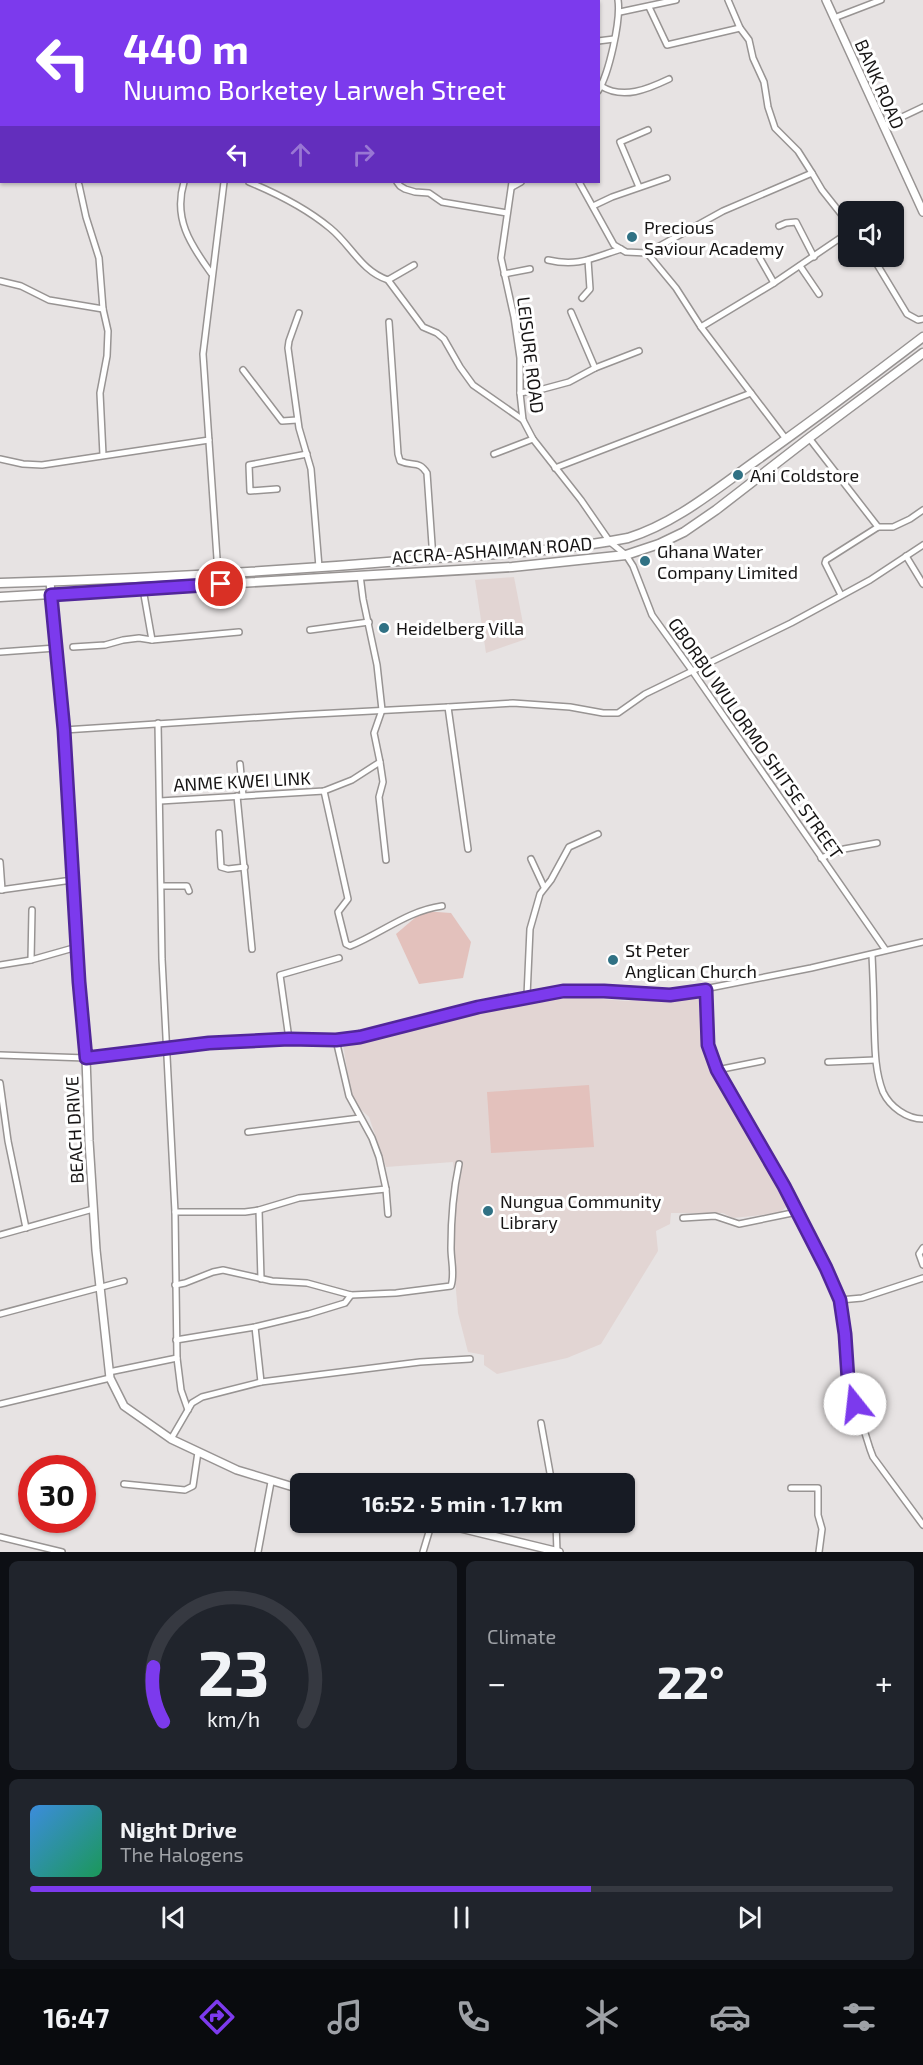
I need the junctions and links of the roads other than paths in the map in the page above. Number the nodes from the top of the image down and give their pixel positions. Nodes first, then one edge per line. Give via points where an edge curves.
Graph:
1 (618, 0) edge
2 (676, 0) edge
3 (728, 0) edge
4 (826, 0) edge
5 (880, 0) edge
6 (650, 7) junction
7 (620, 12) junction
8 (834, 18) junction
9 (740, 28) junction
10 (614, 39) junction
11 (600, 41) edge
12 (669, 79) dead end
13 (600, 89) edge
14 (923, 107) edge
15 (883, 126) junction
16 (648, 130) dead end
17 (812, 173) junction
18 (667, 178) dead end
19 (184, 183) edge
20 (224, 183) edge
21 (251, 183) edge
22 (398, 183) edge
23 (580, 183) edge
24 (512, 184) edge
25 (80, 185) dead end
26 (639, 187) junction
27 (593, 206) junction
28 (838, 210) edge
29 (923, 212) edge
30 (507, 213) junction
31 (779, 226) dead end
32 (838, 240) edge
33 (754, 248) dead end
34 (621, 249) junction
35 (647, 253) junction
36 (814, 256) junction
37 (548, 260) dead end
38 (588, 260) junction
39 (414, 265) dead end
40 (800, 266) junction
41 (879, 267) edge
42 (530, 268) dead end
43 (212, 273) junction
44 (504, 274) junction
45 (388, 280) junction
46 (0, 281) edge
47 (774, 283) junction
48 (819, 294) dead end
49 (582, 298) dead end
50 (103, 309) junction
51 (299, 312) dead end
52 (571, 312) dead end
53 (923, 319) edge
54 (388, 322) dead end
55 (701, 327) junction
56 (923, 337) edge
57 (639, 351) dead end
58 (923, 353) edge
59 (595, 368) junction
60 (243, 370) dead end
61 (520, 393) junction
62 (751, 393) junction
63 (297, 420) junction
64 (524, 420) junction
65 (809, 438) junction
66 (786, 439) junction
67 (209, 440) junction
68 (533, 440) junction
69 (307, 454) junction
70 (494, 454) dead end
71 (103, 455) junction
72 (0, 459) edge
73 (555, 468) junction
74 (277, 489) dead end
75 (923, 510) edge
76 (878, 527) junction
77 (610, 542) junction
78 (923, 545) edge
79 (626, 555) junction
80 (906, 556) junction
81 (433, 559) junction
82 (319, 567) junction
83 (218, 573) junction
84 (360, 575) junction
85 (50, 582) junction
86 (0, 583) edge
87 (923, 584) edge
88 (143, 589) junction
89 (51, 595) junction
90 (842, 596) junction
91 (0, 597) edge
92 (369, 622) junction
93 (310, 630) dead end
94 (239, 632) dead end
95 (152, 640) junction
96 (74, 647) dead end
97 (56, 648) junction
98 (0, 652) edge
99 (693, 672) junction
100 (448, 707) junction
101 (382, 711) junction
102 (158, 723) junction
103 (64, 730) junction
104 (380, 762) junction
105 (240, 764) dead end
106 (324, 791) junction
107 (240, 796) junction
108 (160, 801) junction
109 (219, 833) dead end
110 (598, 834) dead end
111 (877, 843) dead end
112 (468, 849) dead end
113 (821, 858) junction
114 (531, 859) dead end
115 (386, 860) dead end
116 (0, 862) edge
117 (245, 867) junction
118 (72, 880) junction
119 (162, 886) junction
120 (544, 887) junction
121 (1, 890) edge
122 (189, 891) dead end
123 (442, 906) dead end
124 (32, 910) dead end
125 (922, 942) edge
126 (76, 947) junction
127 (252, 949) dead end
128 (885, 949) junction
129 (872, 954) junction
130 (339, 958) dead end
131 (31, 960) junction
132 (0, 965) edge
133 (706, 990) junction
134 (527, 996) junction
135 (289, 1039) junction
136 (336, 1040) junction
137 (166, 1050) junction
138 (0, 1055) edge
139 (86, 1058) junction
140 (875, 1060) junction
141 (762, 1061) dead end
142 (828, 1062) dead end
143 (717, 1070) junction
144 (0, 1083) edge
145 (360, 1118) junction
146 (923, 1119) edge
147 (248, 1132) dead end
148 (459, 1164) dead end
149 (386, 1189) junction
150 (93, 1209) junction
151 (259, 1210) junction
152 (175, 1212) junction
153 (797, 1212) junction
154 (388, 1214) dead end
155 (683, 1218) dead end
156 (26, 1228) junction
157 (0, 1236) edge
158 (923, 1248) edge
159 (923, 1265) edge
160 (923, 1278) edge
161 (261, 1279) junction
162 (124, 1281) dead end
163 (175, 1285) junction
164 (100, 1286) junction
165 (351, 1295) junction
166 (840, 1300) junction
167 (0, 1314) edge
168 (255, 1327) junction
169 (176, 1340) junction
170 (177, 1358) junction
171 (470, 1359) dead end
172 (110, 1375) junction
173 (261, 1382) junction
174 (0, 1404) edge
175 (188, 1410) junction
176 (541, 1423) dead end
177 (171, 1439) junction
178 (198, 1452) junction
179 (550, 1473) edge
180 (271, 1482) junction
181 (124, 1484) dead end
182 (290, 1487) edge
183 (791, 1488) dead end
184 (922, 1523) edge
185 (430, 1533) edge
186 (479, 1533) edge
187 (557, 1533) edge
188 (0, 1537) edge
189 (62, 1552) edge
190 (258, 1552) edge
191 (423, 1552) edge
192 (558, 1552) edge
193 (819, 1552) edge

1 - 7 street
2 - 6 street
3 - 9 street
4 - 8 street, BANK ROAD
5 - 8 street
6 - 7 street
6 - 9 street via 667,45
7 - 10 street
8 - 15 street, BANK ROAD
9 - 17 street via 749,40 764,82 775,128 798,151
10 - 11 street
10 - 13 street
12 - 13 street via 641,91
14 - 15 street
15 - 29 street, BANK ROAD
16 - 26 street via 620,142
17 - 28 street
17 - 35 street via 723,211
18 - 26 street
19 - 43 street via 181,222
20 - 43 street
21 - 45 street via 325,224 376,276
22 - 30 street via 405,189 429,193 442,202
23 - 27 street
24 - 30 street, LEISURE ROAD
25 - 50 street via 99,258
26 - 27 street
27 - 34 street via 614,245
30 - 44 street, LEISURE ROAD via 501,258
31 - 36 street via 796,222
32 - 36 street
33 - 47 street
34 - 35 street
34 - 38 street
35 - 55 street
36 - 40 street
37 - 38 street
38 - 49 street via 590,289
39 - 45 street
40 - 47 street
40 - 48 street
41 - 53 street via 907,314
42 - 44 street
43 - 67 street via 203,354
44 - 61 street, LEISURE ROAD via 519,348
45 - 64 street via 423,327 444,339 473,385
46 - 50 street via 21,285 49,300
47 - 55 street
50 - 71 street via 108,331 100,393
51 - 63 street via 288,348
52 - 59 street
54 - 81 street via 398,454 400,461 423,466 427,473
55 - 62 street
56 - 66 main road, ACCRA-ASHAIMAN ROAD
57 - 59 street
58 - 65 main road, ACCRA-ASHAIMAN ROAD
59 - 61 street via 569,382
60 - 63 street via 282,421
61 - 64 street, LEISURE ROAD
62 - 66 street
62 - 73 street
63 - 69 street
64 - 68 street, LEISURE ROAD
65 - 76 street
65 - 79 main road, ACCRA-ASHAIMAN ROAD via 684,532
66 - 77 main road, ACCRA-ASHAIMAN ROAD via 686,511 646,533
67 - 71 street
67 - 83 street
68 - 70 street
68 - 73 street, LEISURE ROAD
69 - 74 street via 249,465 250,491
69 - 82 street
71 - 72 street via 42,465
73 - 77 street, LEISURE ROAD
75 - 76 street via 893,527
76 - 90 street via 826,560 827,571
77 - 79 street, GBORBU WULORMO SHITSE STREET
77 - 81 main road, ACCRA-ASHAIMAN ROAD
78 - 80 street
79 - 84 main road, ACCRA-ASHAIMAN ROAD via 512,567
79 - 99 street, GBORBU WULORMO SHITSE STREET via 652,615
80 - 87 street
80 - 90 street
81 - 82 main road, ACCRA-ASHAIMAN ROAD
82 - 83 main road, ACCRA-ASHAIMAN ROAD
83 - 85 main road, ACCRA-ASHAIMAN ROAD
84 - 88 main road, ACCRA-ASHAIMAN ROAD
84 - 92 street
85 - 86 main road, ACCRA-ASHAIMAN ROAD
85 - 89 street, BEACH DRIVE
88 - 89 main road, ACCRA-ASHAIMAN ROAD
88 - 95 street
89 - 91 main road, ACCRA-ASHAIMAN ROAD
89 - 97 street, BEACH DRIVE
90 - 99 street
92 - 93 street
92 - 101 street
94 - 95 street
95 - 96 street via 139,638
97 - 98 street
97 - 103 street, BEACH DRIVE
99 - 100 street via 612,714 542,704
99 - 113 street, GBORBU WULORMO SHITSE STREET
100 - 101 street
100 - 112 street
101 - 102 street
101 - 104 street via 374,734
102 - 103 street
102 - 108 street
103 - 118 street, BEACH DRIVE
104 - 106 street, ANME KWEI LINK via 352,780
104 - 115 street via 383,782 379,797
105 - 107 street
106 - 107 street, ANME KWEI LINK
106 - 123 street via 348,899 338,912 346,944 364,940 406,916
107 - 108 street, ANME KWEI LINK
107 - 117 street
108 - 119 street
109 - 117 street via 221,867
110 - 120 street via 569,847
111 - 113 street
113 - 128 street, GBORBU WULORMO SHITSE STREET
114 - 120 street
116 - 121 street
117 - 127 street
118 - 121 street
118 - 126 street, BEACH DRIVE
119 - 122 street via 182,885
119 - 137 street
120 - 134 street via 530,929
124 - 131 street
125 - 128 street
126 - 131 street
126 - 139 street, BEACH DRIVE
128 - 129 street
129 - 133 street
129 - 140 street
130 - 135 street via 280,975
131 - 132 street
133 - 134 street via 670,995 583,990
133 - 143 street via 708,1045
134 - 136 street
135 - 136 street
135 - 137 street via 209,1043
136 - 145 street via 349,1096
137 - 139 street
137 - 152 street
138 - 139 street
139 - 150 street, BEACH DRIVE
140 - 142 street
140 - 146 street via 888,1099 903,1114
141 - 143 street
143 - 153 street
144 - 156 street
145 - 147 street
145 - 149 street via 379,1157
148 - 165 street via 452,1203 451,1286
149 - 151 street via 298,1198
149 - 154 street
150 - 156 street
150 - 164 street, BEACH DRIVE
151 - 152 street
151 - 161 street
152 - 163 street
153 - 155 street via 739,1224 715,1216
153 - 166 street
156 - 157 street
158 - 159 street via 919,1254
160 - 166 street via 862,1298
161 - 163 street via 223,1270
161 - 165 street via 307,1283
162 - 164 street
163 - 169 street
164 - 167 street
164 - 172 street, BEACH DRIVE
165 - 168 street via 345,1303
166 - 184 street via 848,1379 870,1449
168 - 169 street
168 - 173 street
169 - 170 street
170 - 172 street
170 - 175 street
171 - 173 street
172 - 174 street
172 - 177 street, BEACH DRIVE via 124,1406
173 - 175 street via 197,1399
175 - 177 street
176 - 179 street
177 - 178 street, BEACH DRIVE
178 - 180 street, BEACH DRIVE
178 - 181 street via 190,1489
180 - 182 street, BEACH DRIVE
180 - 190 street
183 - 193 street via 818,1488 822,1529
185 - 191 street
186 - 192 street
187 - 192 street
188 - 189 street

